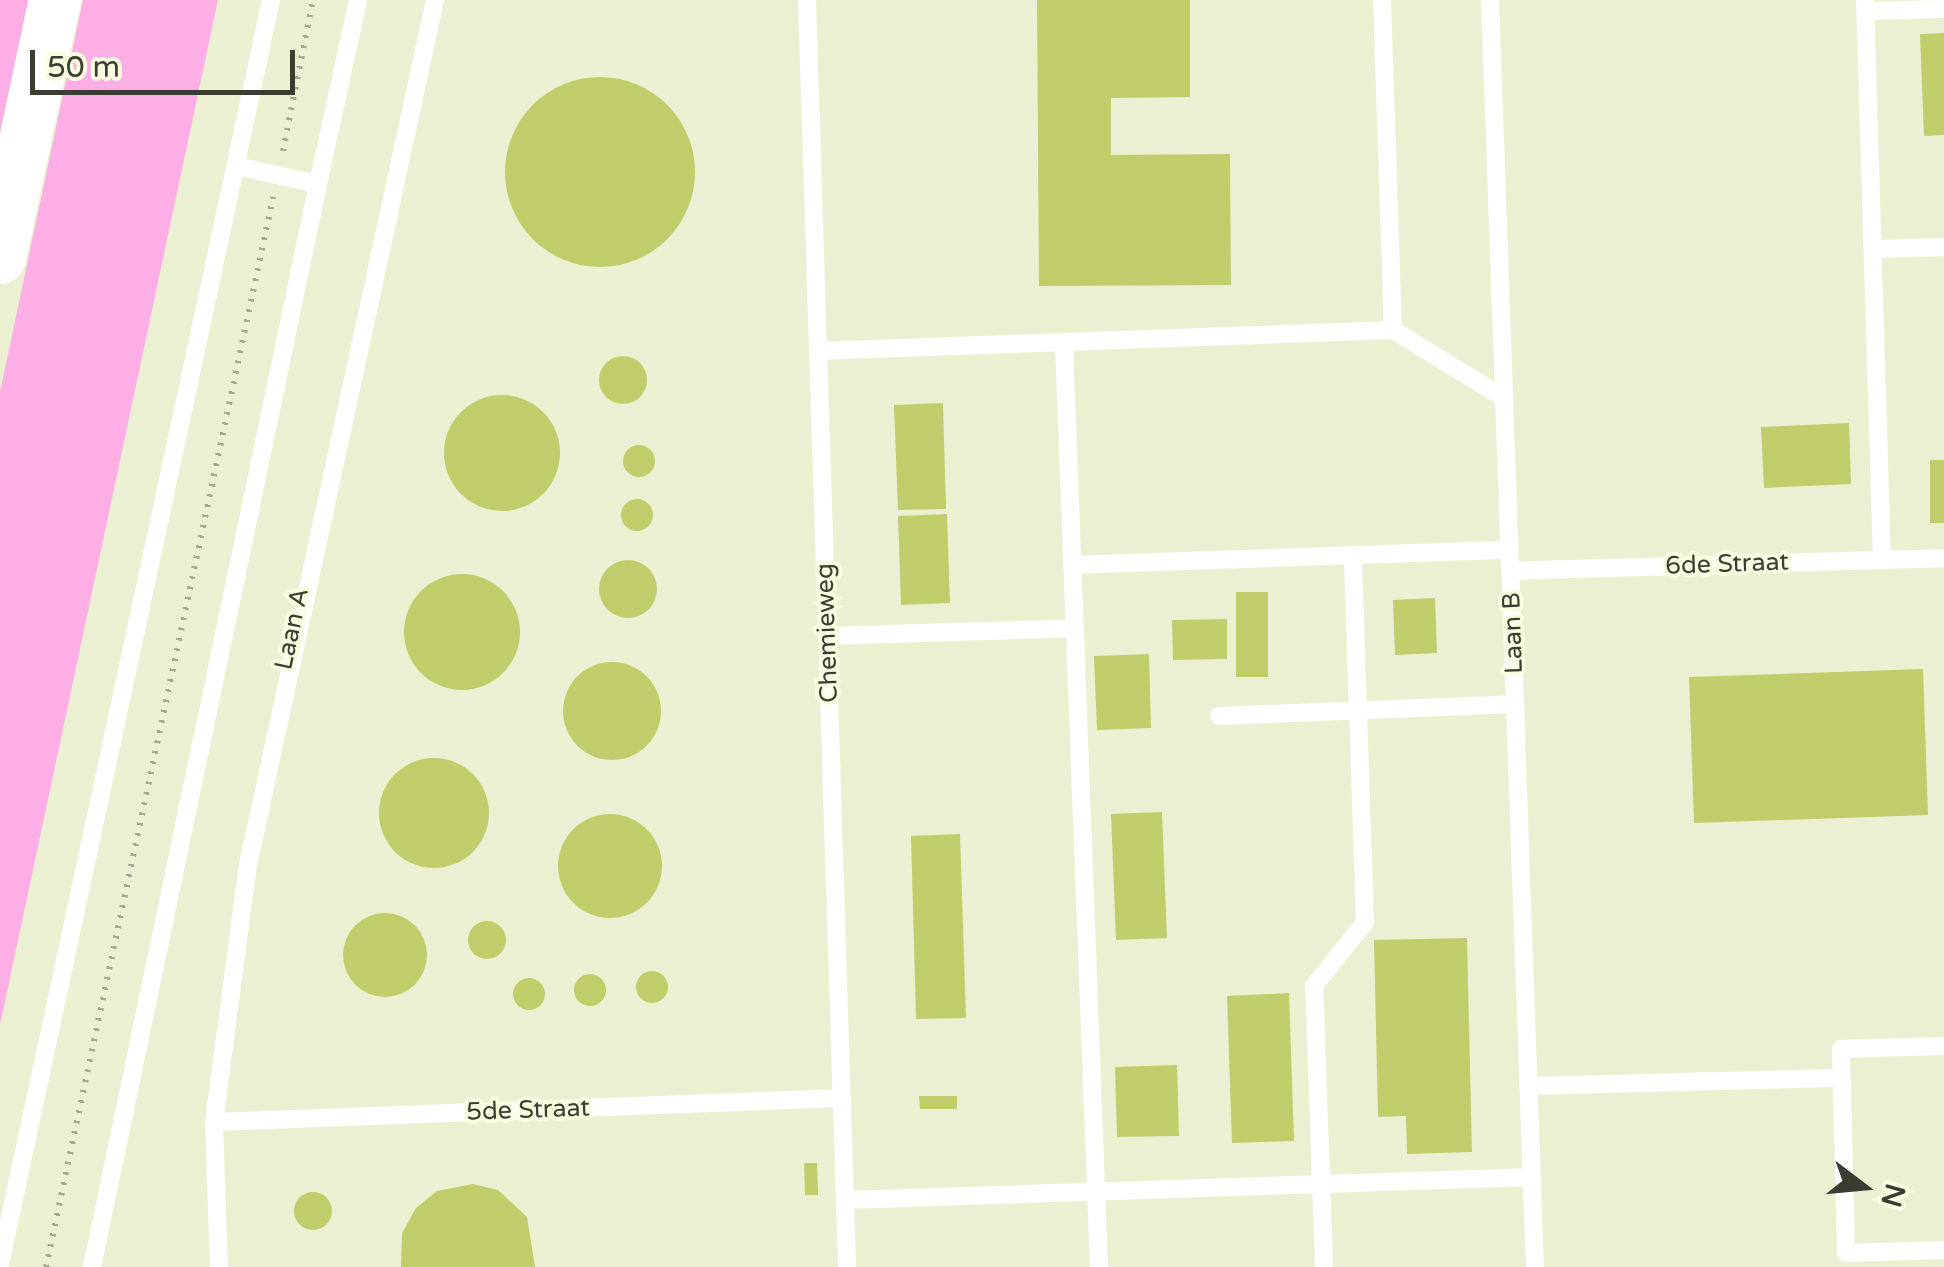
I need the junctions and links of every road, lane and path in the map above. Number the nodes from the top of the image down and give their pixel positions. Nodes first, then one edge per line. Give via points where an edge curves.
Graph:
1 (55, 0) edge
2 (271, 0) edge
3 (313, 0) edge
4 (358, 0) edge
5 (435, 0) edge
6 (807, 0) edge
7 (1382, 0) edge
8 (1490, 0) edge
9 (1866, 6) edge
10 (1944, 9) edge
11 (236, 166) junction
12 (278, 175) junction
13 (318, 184) junction
14 (1944, 247) edge
15 (1873, 249) junction
16 (0, 258) edge
17 (1393, 330) junction
18 (1064, 344) junction
19 (818, 351) junction
20 (1504, 398) junction
21 (1509, 550) junction
22 (1353, 555) junction
23 (1944, 558) edge
24 (1882, 560) junction
25 (1072, 564) junction
26 (1510, 571) junction
27 (1075, 628) junction
28 (827, 636) junction
29 (1515, 704) junction
30 (1358, 710) junction
31 (1219, 716) dead end
32 (1944, 1046) edge
33 (1842, 1078) junction
34 (1529, 1086) junction
35 (841, 1098) junction
36 (214, 1122) junction
37 (1532, 1176) junction
38 (1321, 1184) junction
39 (1096, 1192) junction
40 (845, 1200) junction
41 (1944, 1250) edge
42 (0, 1264) edge
43 (10, 1267) edge
44 (46, 1267) edge
45 (92, 1267) edge
46 (219, 1267) edge
47 (847, 1267) edge
48 (1098, 1267) edge
49 (1324, 1267) edge
50 (1535, 1267) edge

1 - 16 main road
2 - 11 lane
3 - 12 path
4 - 13 lane
5 - 36 lane, Laan A via 272,725
6 - 19 lane, Chemieweg
7 - 17 lane
8 - 20 lane, Laan B
9 - 10 lane
9 - 15 lane
11 - 12 lane
11 - 42 lane
12 - 13 lane
12 - 44 path
13 - 45 lane
14 - 15 lane
15 - 24 lane
17 - 18 lane
17 - 20 lane
18 - 19 lane
18 - 25 lane
19 - 28 lane, Chemieweg
20 - 21 lane, Laan B
21 - 22 lane
21 - 26 lane, Laan B
22 - 25 lane
22 - 30 lane
23 - 24 lane, 6de Straat
24 - 26 lane, 6de Straat
25 - 27 lane
26 - 29 lane, Laan B
27 - 28 lane
27 - 39 lane
28 - 35 lane, Chemieweg
29 - 30 lane
29 - 34 lane, Laan B
30 - 31 lane
30 - 38 lane via 1365,922 1314,986
32 - 33 lane via 1841,1049
33 - 34 lane
33 - 41 lane via 1846,1253
34 - 37 lane, Laan B
35 - 36 lane, 5de Straat
35 - 40 lane, Chemieweg
36 - 46 lane, Laan A
37 - 38 lane
37 - 50 lane, Laan B
38 - 39 lane
38 - 49 lane
39 - 40 lane
39 - 48 lane
40 - 47 lane, Chemieweg
42 - 43 lane

